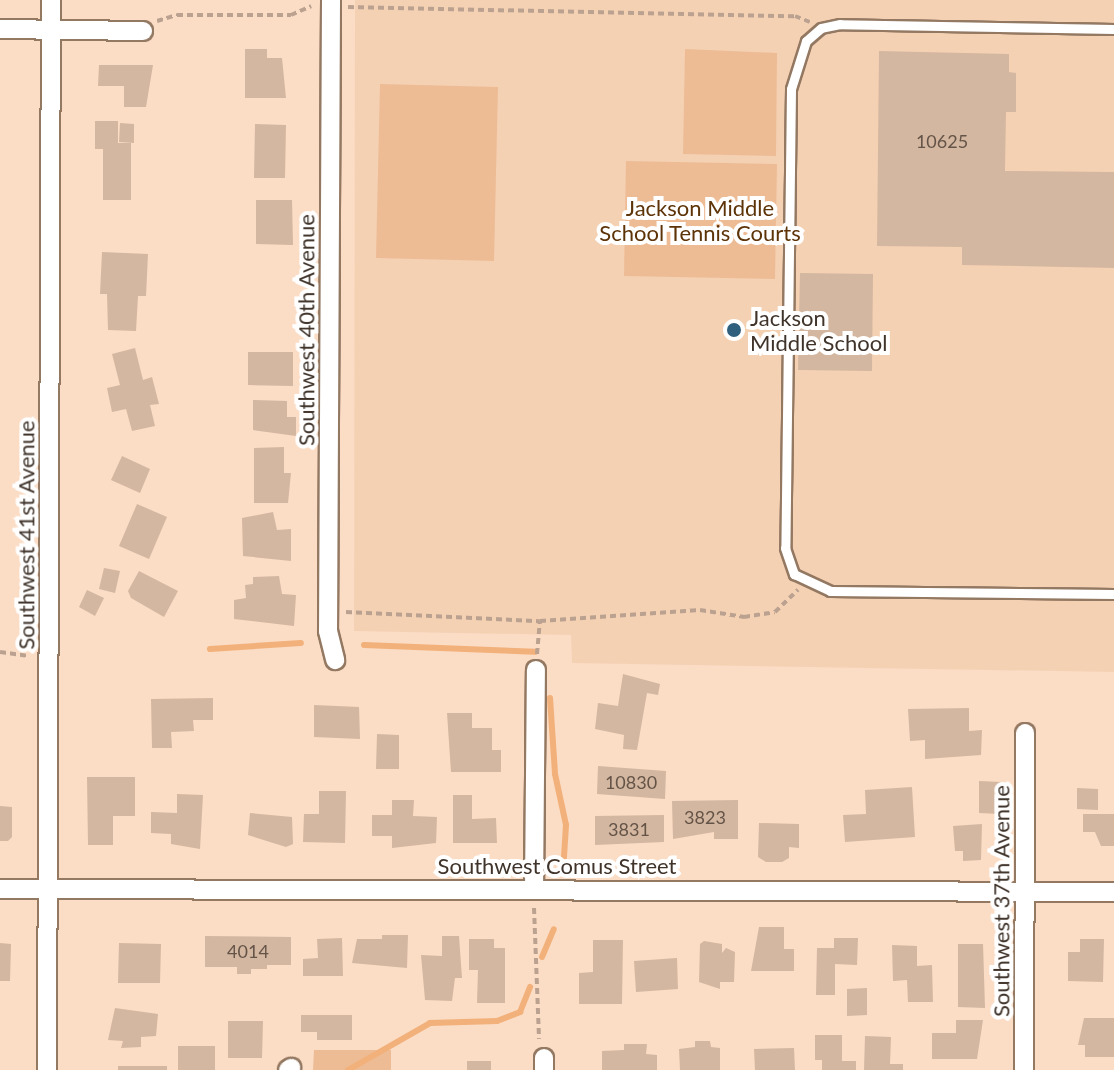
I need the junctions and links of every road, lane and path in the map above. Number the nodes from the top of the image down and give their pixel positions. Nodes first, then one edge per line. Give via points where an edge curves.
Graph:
1 (51, 0) edge
2 (338, 3) edge
3 (311, 6) dead end
4 (821, 28) junction
5 (0, 29) edge
6 (1114, 29) edge
7 (51, 30) junction
8 (143, 31) joint
9 (805, 582) junction
10 (1114, 594) edge
11 (328, 611) junction
12 (540, 621) junction
13 (0, 652) edge
14 (51, 656) junction
15 (335, 660) dead end
16 (536, 670) joint
17 (1025, 733) dead end
18 (48, 888) junction
19 (0, 889) edge
20 (534, 890) junction
21 (1114, 892) edge
22 (1027, 894) junction
23 (544, 1064) edge
24 (47, 1070) edge
25 (1024, 1070) edge

1 - 7 street, Southwest 41st Avenue
2 - 4 path via 795,16
2 - 11 street, Southwest 40th Avenue
3 - 8 path via 281,16 169,16
4 - 6 lane via 840,24
4 - 9 lane via 801,51 791,89 785,548 794,574
5 - 7 street
7 - 8 street
7 - 14 street, Southwest 41st Avenue
9 - 10 lane via 830,591
9 - 12 path via 771,613 744,617 700,610
11 - 12 path
11 - 15 street, Southwest 40th Avenue
12 - 16 path
13 - 14 path
14 - 18 street, Southwest 41st Avenue
16 - 20 street
17 - 22 street, Southwest 37th Avenue
18 - 19 street, Southwest Comus Street
18 - 20 street, Southwest Comus Street
18 - 24 street, Southwest 41st Avenue
20 - 22 street, Southwest Comus Street
20 - 23 path
21 - 22 street, Southwest Comus Street
22 - 25 street, Southwest 37th Avenue

